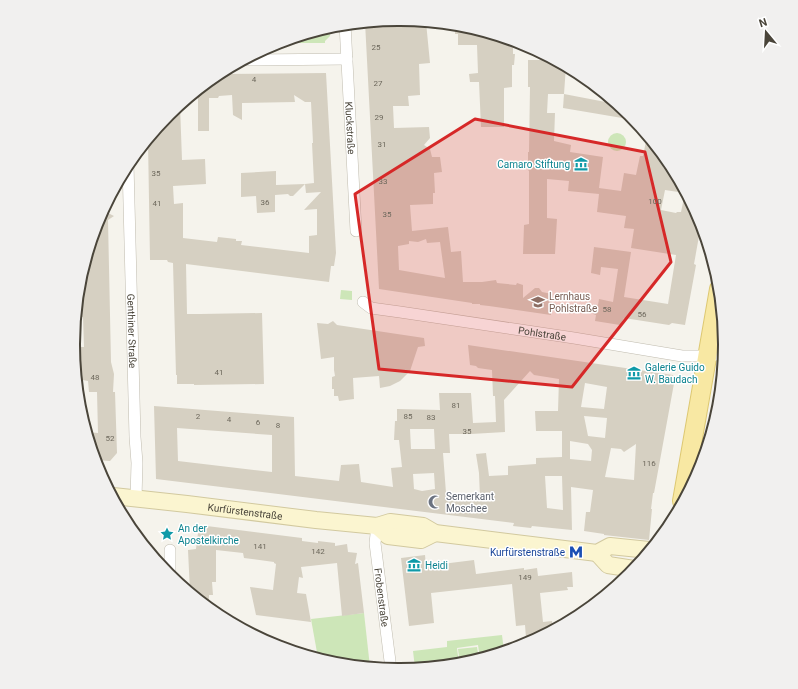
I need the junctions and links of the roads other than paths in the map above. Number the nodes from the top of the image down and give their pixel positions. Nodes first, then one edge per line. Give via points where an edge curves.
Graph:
1 (345, 31) edge
2 (347, 59) junction
3 (256, 60) edge
4 (128, 177) edge
5 (356, 230) dead end
6 (363, 302) dead end
7 (717, 323) edge
8 (715, 355) edge
9 (687, 481) edge
10 (119, 497) edge
11 (136, 498) junction
12 (377, 526) junction
13 (643, 549) edge
14 (170, 550) dead end
15 (597, 553) junction
16 (170, 566) edge
17 (626, 568) edge
18 (390, 663) edge

1 - 2 street, Kluckstraße
2 - 3 street
2 - 5 street, Kluckstraße
4 - 11 street, Genthiner Straße
6 - 8 street, Pohlstraße via 371,308 381,310 682,356
7 - 8 main road
8 - 9 main road
10 - 11 street, Kurfürstenstraße
11 - 12 street, Kurfürstenstraße
12 - 15 street, Kurfürstenstraße via 388,536 422,540 435,533
12 - 18 street, Frobenstraße via 375,543
13 - 15 street, Kurfürstenstraße via 610,546
14 - 16 street
15 - 17 street via 608,565

